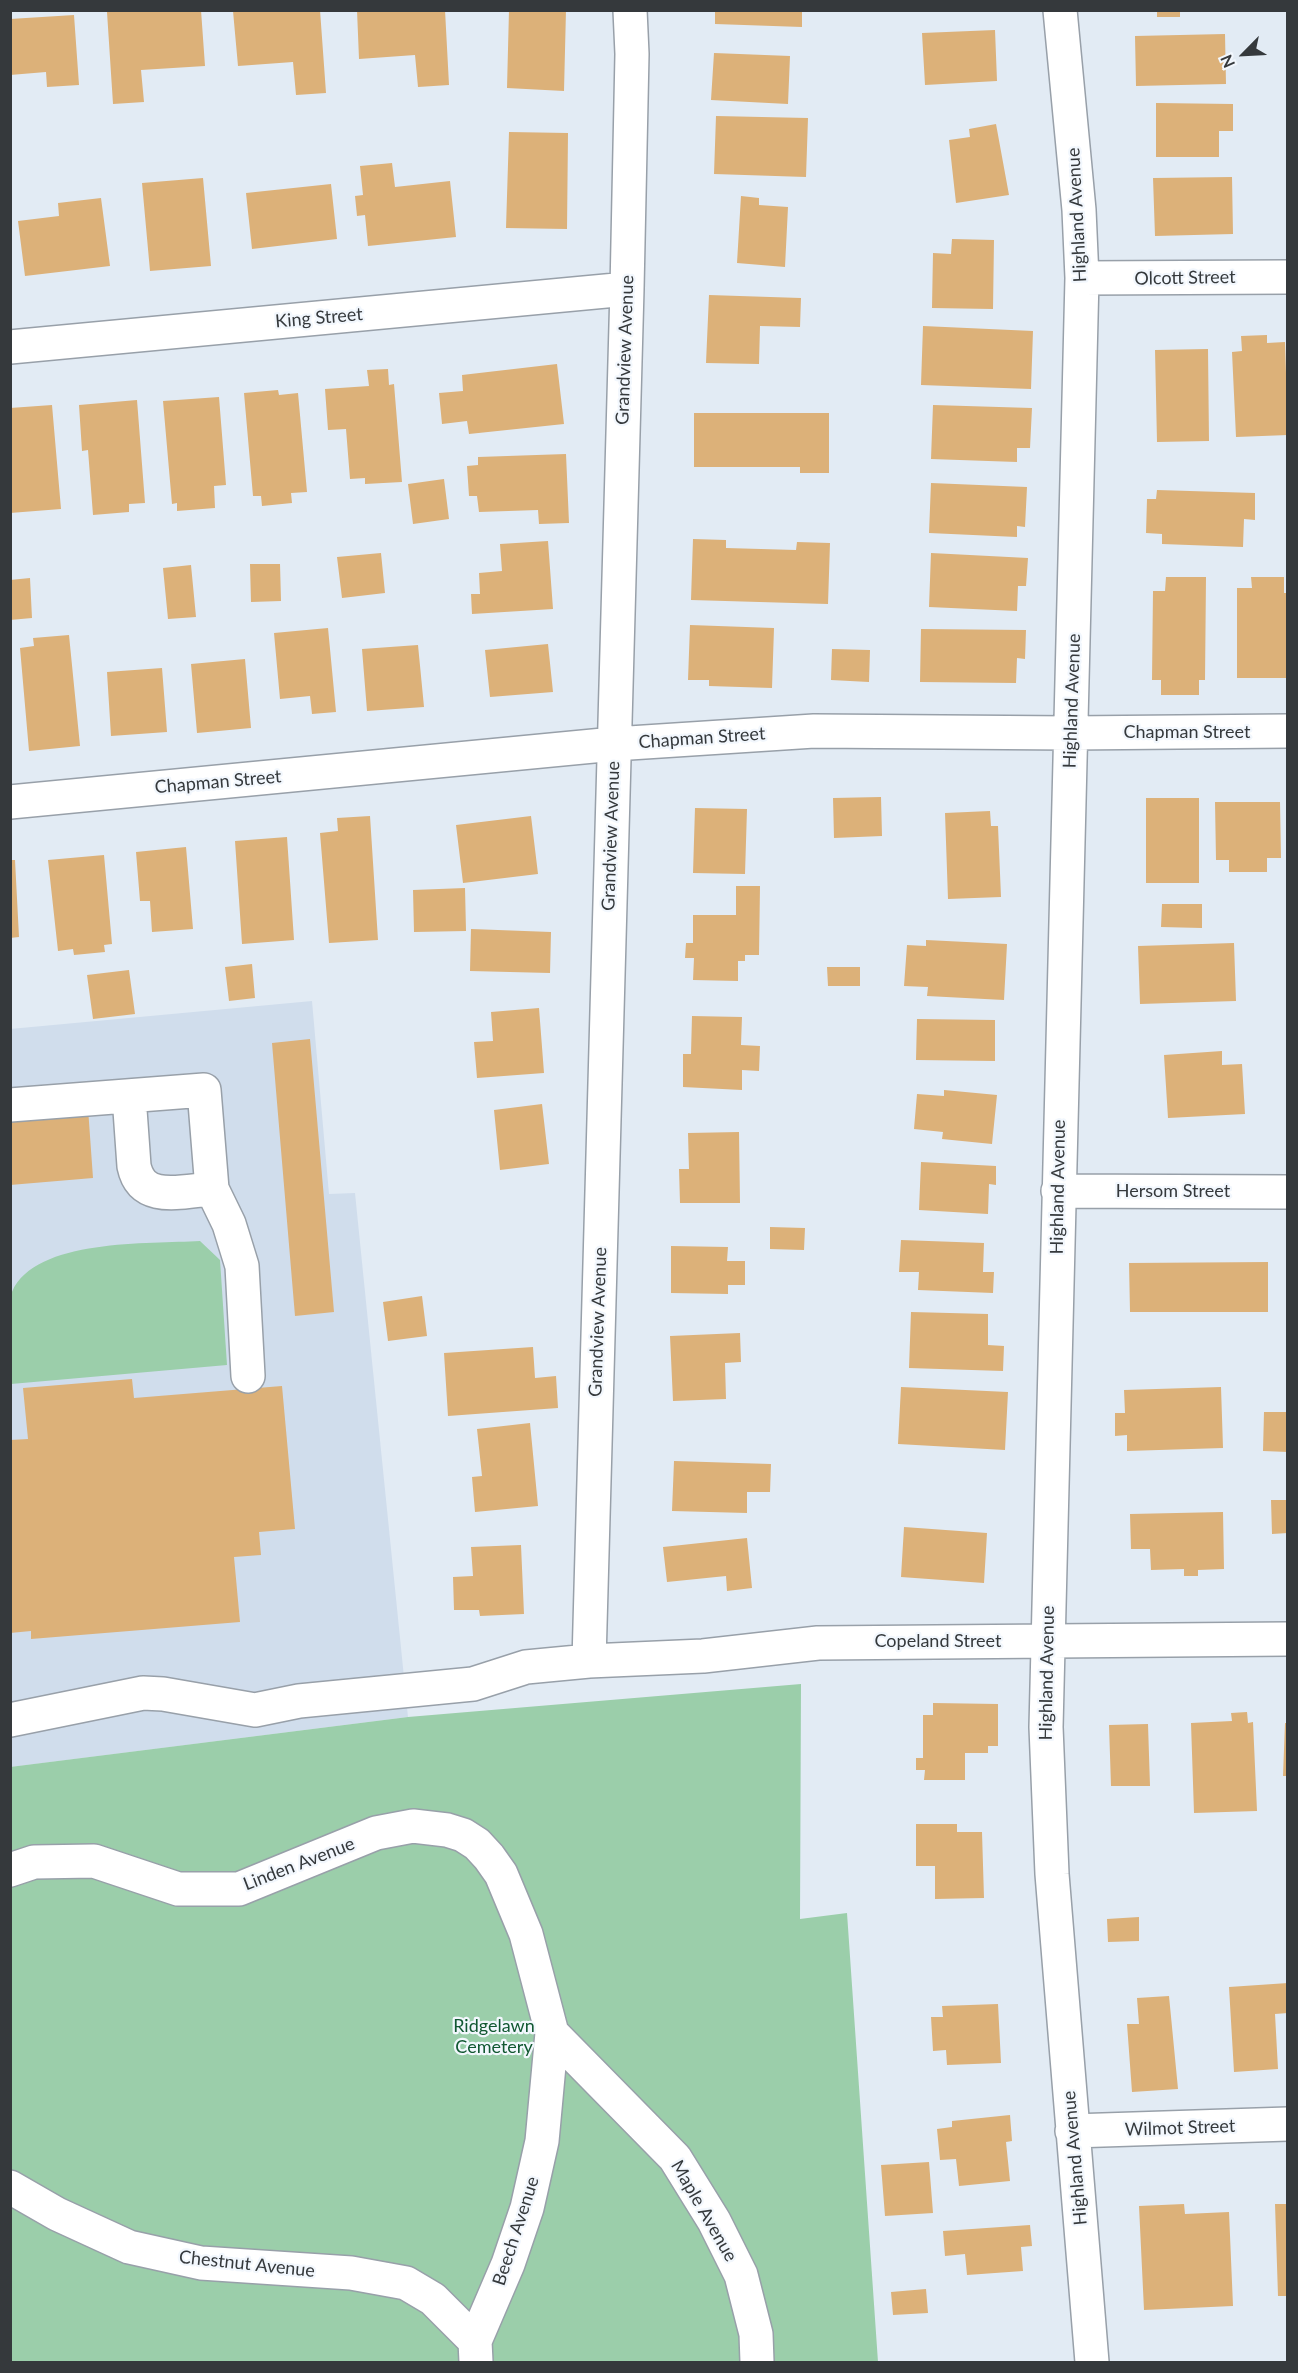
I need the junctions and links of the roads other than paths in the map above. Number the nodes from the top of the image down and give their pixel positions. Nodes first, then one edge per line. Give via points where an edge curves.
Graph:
1 (630, 10) edge
2 (1060, 10) edge
3 (1287, 277) edge
4 (1082, 278) junction
5 (627, 289) junction
6 (10, 347) edge
7 (1287, 731) edge
8 (1070, 733) junction
9 (614, 744) junction
10 (10, 802) edge
11 (129, 1096) junction
12 (10, 1105) edge
13 (212, 1189) junction
14 (1058, 1191) junction
15 (1287, 1192) edge
16 (248, 1376) dead end
17 (1287, 1639) edge
18 (1047, 1641) junction
19 (589, 1661) junction
20 (10, 1720) edge
21 (10, 1870) edge
22 (501, 1874) joint
23 (552, 2033) junction
24 (1287, 2124) edge
25 (1072, 2131) junction
26 (10, 2187) edge
27 (476, 2352) edge
28 (757, 2362) edge
29 (1092, 2362) edge

1 - 5 street, Grandview Avenue
2 - 4 street, Highland Avenue
3 - 4 street, Olcott Street
4 - 8 street, Highland Avenue
5 - 6 street, King Street
5 - 9 street, Grandview Avenue
7 - 8 street, Chapman Street
8 - 9 street, Chapman Street via 814,731
8 - 14 street, Highland Avenue
9 - 10 street, Chapman Street
9 - 19 street, Grandview Avenue
11 - 12 street
11 - 13 street via 134,1166 145,1187 158,1192
11 - 13 street via 204,1090
13 - 16 street via 229,1224 242,1266
14 - 15 street, Hersom Street
14 - 18 street, Highland Avenue
17 - 18 street, Copeland Street
18 - 19 street, Copeland Street via 850,1641 703,1656
18 - 25 street, Highland Avenue via 1047,1796
19 - 20 street, Copeland Street via 516,1669 473,1684 299,1701 255,1710 143,1693
21 - 22 street, Linden Avenue via 33,1862 94,1861 178,1889 239,1889 376,1833 430,1826 463,1835 477,1844
22 - 23 street, Beech Avenue via 526,1934
23 - 27 street, Beech Avenue via 542,2141 527,2208
23 - 28 street, Maple Avenue via 675,2158 714,2221 741,2275 756,2334
24 - 25 street, Wilmot Street
25 - 29 street, Highland Avenue
26 - 27 street, Chestnut Avenue via 129,2247 201,2263 351,2273 406,2283 433,2299

